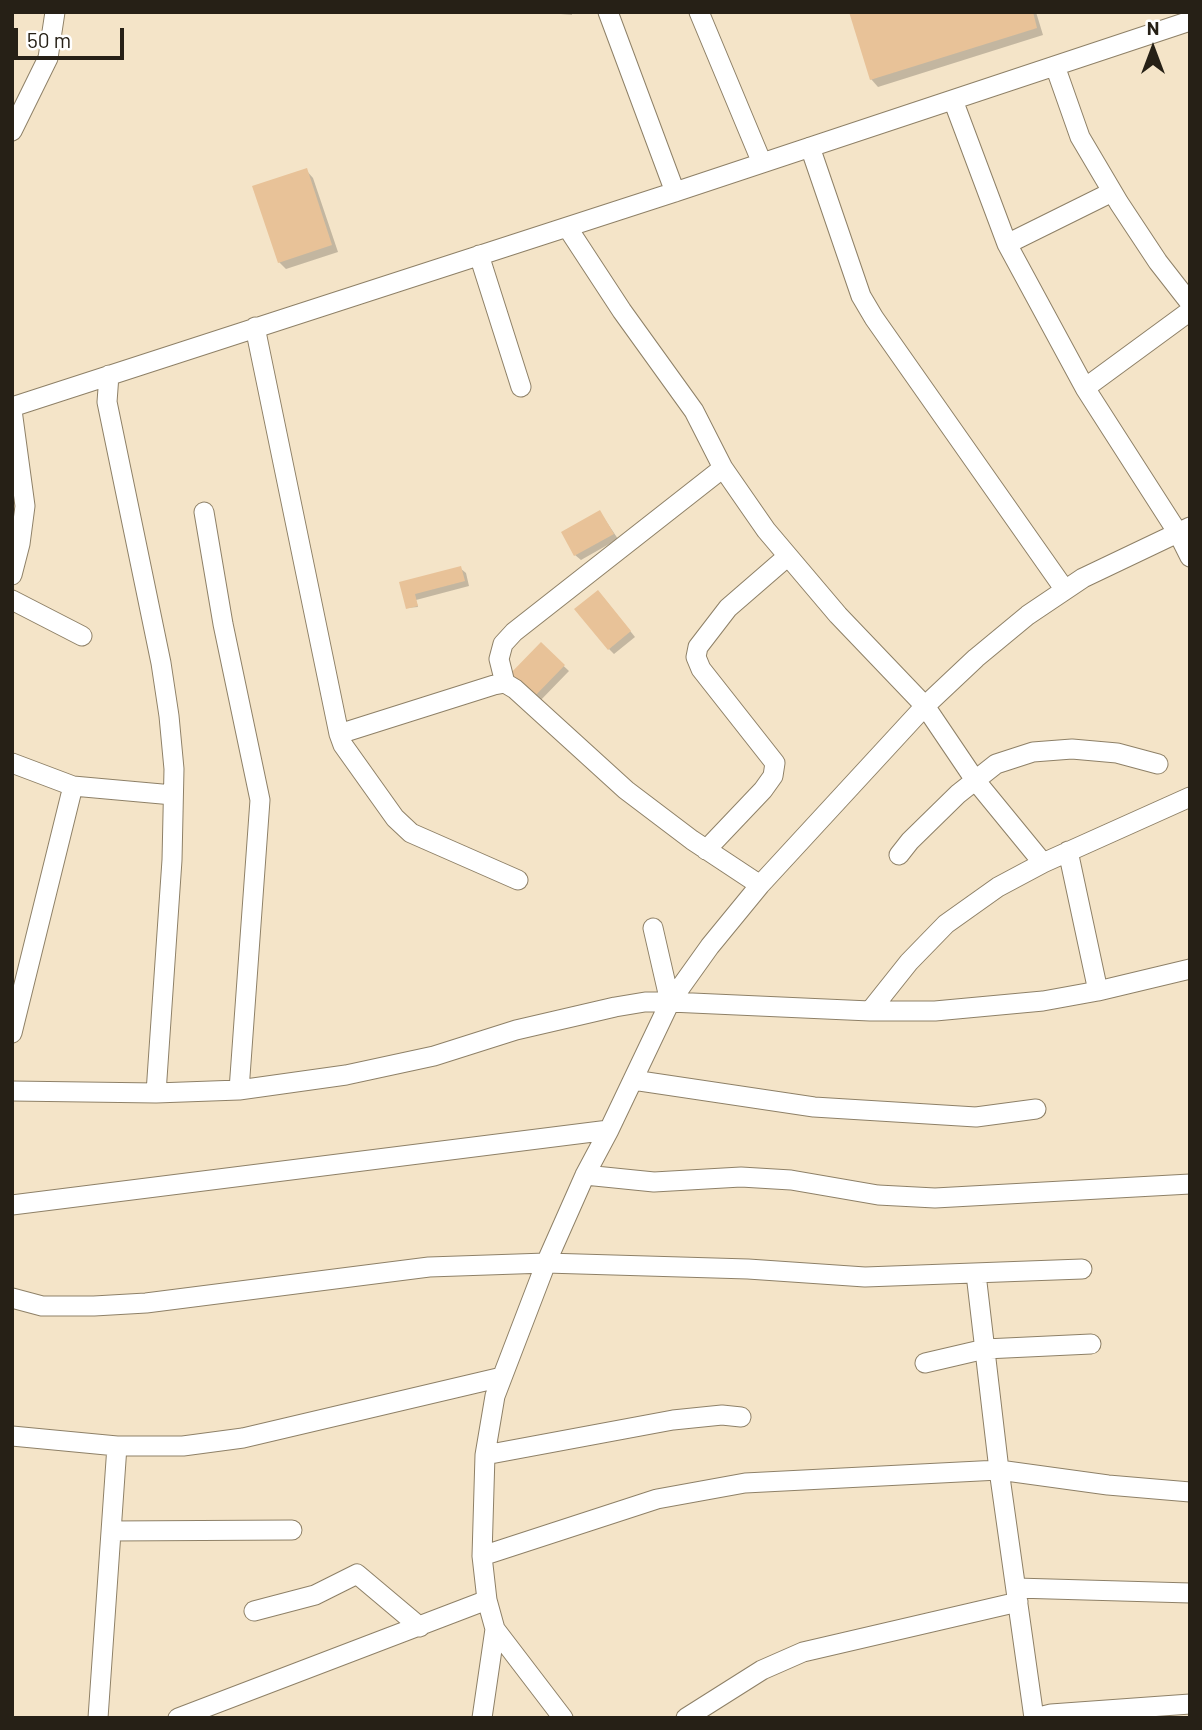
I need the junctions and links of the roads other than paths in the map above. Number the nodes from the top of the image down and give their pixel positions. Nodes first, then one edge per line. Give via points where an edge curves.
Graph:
1 (55, 12) edge
2 (608, 12) edge
3 (699, 12) edge
4 (1190, 21) edge
5 (1055, 66) junction
6 (953, 100) junction
7 (12, 131) edge
8 (810, 147) junction
9 (762, 163) junction
10 (675, 192) junction
11 (1112, 192) junction
12 (567, 227) junction
13 (1007, 244) junction
14 (479, 255) junction
15 (1190, 303) edge
16 (1190, 311) edge
17 (255, 327) junction
18 (109, 374) junction
19 (521, 387) dead end
20 (1085, 388) junction
21 (12, 409) edge
22 (723, 468) junction
23 (204, 512) dead end
24 (1184, 530) edge
25 (789, 556) junction
26 (1190, 557) edge
27 (12, 575) edge
28 (1065, 590) junction
29 (12, 600) edge
30 (82, 636) dead end
31 (505, 684) junction
32 (925, 706) junction
33 (339, 734) junction
34 (12, 763) edge
35 (1158, 764) dead end
36 (975, 780) junction
37 (73, 786) junction
38 (173, 796) junction
39 (1190, 797) edge
40 (706, 849) junction
41 (1068, 852) junction
42 (899, 855) dead end
43 (1043, 863) junction
44 (518, 880) dead end
45 (760, 885) junction
46 (653, 928) dead end
47 (1190, 969) edge
48 (1098, 991) junction
49 (670, 1002) junction
50 (870, 1011) junction
51 (12, 1033) edge
52 (633, 1080) junction
53 (239, 1090) junction
54 (12, 1091) edge
55 (156, 1093) junction
56 (1036, 1110) dead end
57 (609, 1130) junction
58 (585, 1175) junction
59 (1190, 1184) edge
60 (12, 1205) edge
61 (546, 1263) junction
62 (1082, 1269) dead end
63 (976, 1274) junction
64 (12, 1298) edge
65 (1091, 1344) dead end
66 (985, 1349) junction
67 (925, 1363) dead end
68 (502, 1377) junction
69 (741, 1417) dead end
70 (12, 1436) edge
71 (117, 1446) junction
72 (485, 1455) junction
73 (999, 1470) junction
74 (1190, 1492) edge
75 (292, 1530) dead end
76 (111, 1531) junction
77 (482, 1556) junction
78 (1190, 1593) edge
79 (1017, 1595) junction
80 (487, 1600) junction
81 (254, 1611) dead end
82 (420, 1627) junction
83 (495, 1629) junction
84 (1190, 1704) edge
85 (98, 1718) edge
86 (178, 1718) edge
87 (482, 1718) edge
88 (563, 1718) edge
89 (686, 1718) edge
90 (1035, 1718) edge

1 - 7 street via 47,58
2 - 10 street
3 - 9 street
4 - 5 street
5 - 6 street
5 - 11 street via 1080,137
6 - 8 street
6 - 13 street
8 - 9 street
8 - 28 street via 861,296
9 - 10 street
10 - 12 street
11 - 13 street
11 - 15 street
12 - 14 street
12 - 22 street via 694,411
13 - 20 street
14 - 17 street
14 - 19 street
16 - 20 street
17 - 18 street
17 - 33 street
18 - 21 street
18 - 38 street via 107,402 161,663
20 - 24 street
21 - 27 street via 25,506
22 - 25 street
22 - 31 street via 514,632 503,644 499,659
23 - 53 street via 260,800
24 - 26 street
24 - 28 street
25 - 32 street
25 - 40 street via 728,608 698,647 701,669 775,764 773,776 762,790
28 - 32 street via 1007,632
29 - 30 street
31 - 33 street
31 - 40 street via 626,790
32 - 36 street
32 - 45 street
33 - 44 street via 395,818 411,833
34 - 37 street
35 - 36 street via 1117,753 1033,752 996,764
36 - 42 street
36 - 43 street
37 - 38 street
37 - 51 street
38 - 55 street
39 - 41 street
40 - 45 street
41 - 43 street
41 - 48 street
43 - 50 street via 998,887 946,924
45 - 49 street
46 - 49 street
47 - 48 street
48 - 50 street via 935,1011
49 - 50 street
49 - 52 street
49 - 53 street via 615,1007 346,1076
52 - 56 street via 814,1107 976,1117
52 - 57 street
53 - 55 street
54 - 55 street
57 - 58 street
57 - 60 street
58 - 59 street via 654,1182 741,1177 791,1180 878,1195 935,1198
58 - 61 street
61 - 63 street via 865,1277
61 - 64 street via 429,1268 107,1306 42,1306
61 - 68 street
62 - 63 street
63 - 66 street
65 - 66 street
66 - 67 street
66 - 73 street
68 - 71 street via 243,1438 183,1446
68 - 72 street
69 - 72 street via 673,1420
70 - 71 street
71 - 76 street
72 - 77 street
73 - 74 street
73 - 77 street via 745,1483 657,1499
73 - 79 street
75 - 76 street
76 - 85 street
77 - 80 street
78 - 79 street
79 - 89 street via 803,1652 762,1670
79 - 90 street
80 - 82 street
80 - 83 street
81 - 82 street via 315,1595 357,1574
82 - 86 street
83 - 87 street
83 - 88 street
84 - 90 street

